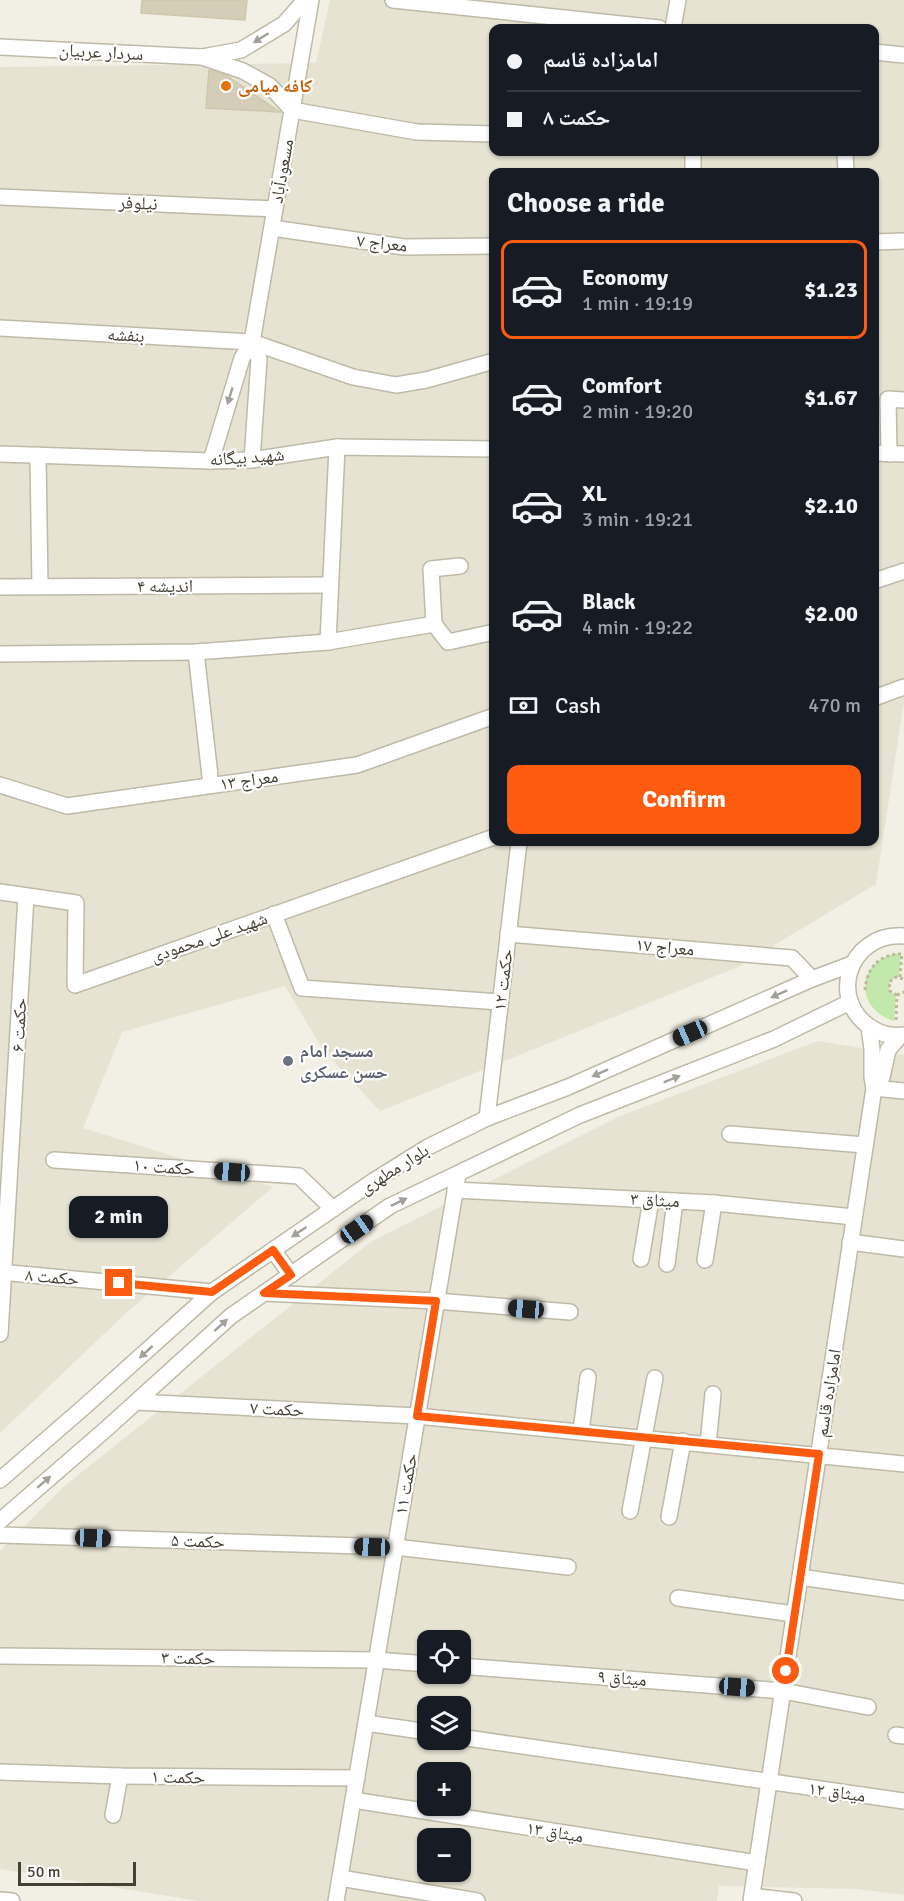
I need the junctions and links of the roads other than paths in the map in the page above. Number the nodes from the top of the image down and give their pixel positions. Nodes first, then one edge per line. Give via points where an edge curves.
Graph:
1 (305, 0) edge
2 (311, 0) edge
3 (393, 0) edge
4 (678, 0) edge
5 (621, 24) edge
6 (674, 24) edge
7 (0, 47) edge
8 (879, 52) edge
9 (904, 55) edge
10 (202, 57) junction
11 (292, 110) junction
12 (489, 134) edge
13 (0, 197) edge
14 (275, 209) junction
15 (272, 228) junction
16 (904, 241) edge
17 (879, 242) edge
18 (489, 246) edge
19 (0, 328) edge
20 (252, 342) junction
21 (489, 362) edge
22 (904, 400) edge
23 (337, 447) junction
24 (489, 449) edge
25 (0, 454) edge
26 (889, 454) edge
27 (38, 455) junction
28 (252, 460) junction
29 (211, 461) junction
30 (460, 566) dead end
31 (904, 570) edge
32 (879, 579) edge
33 (330, 585) junction
34 (40, 586) junction
35 (0, 587) edge
36 (434, 624) junction
37 (489, 633) edge
38 (328, 642) junction
39 (196, 652) junction
40 (0, 654) edge
41 (904, 687) edge
42 (879, 696) edge
43 (489, 718) edge
44 (0, 785) edge
45 (210, 785) junction
46 (489, 839) edge
47 (519, 846) edge
48 (0, 892) edge
49 (26, 896) junction
50 (274, 915) junction
51 (904, 932) edge
52 (508, 934) junction
53 (852, 964) junction
54 (812, 979) junction
55 (500, 1002) junction
56 (850, 1002) junction
57 (868, 1026) junction
58 (899, 1031) edge
59 (874, 1088) junction
60 (904, 1090) edge
61 (487, 1118) junction
62 (730, 1134) dead end
63 (865, 1145) junction
64 (54, 1160) dead end
65 (458, 1174) junction
66 (455, 1190) junction
67 (651, 1200) junction
68 (675, 1202) junction
69 (714, 1203) junction
70 (333, 1209) junction
71 (854, 1217) junction
72 (850, 1242) junction
73 (904, 1249) edge
74 (273, 1250) junction
75 (642, 1259) dead end
76 (705, 1260) dead end
77 (667, 1264) dead end
78 (2, 1273) edge
79 (291, 1275) junction
80 (212, 1292) junction
81 (264, 1293) junction
82 (436, 1301) junction
83 (570, 1312) dead end
84 (0, 1334) edge
85 (588, 1377) dead end
86 (655, 1378) dead end
87 (713, 1394) dead end
88 (136, 1402) junction
89 (417, 1416) junction
90 (581, 1431) junction
91 (645, 1438) junction
92 (683, 1441) junction
93 (708, 1444) junction
94 (819, 1454) junction
95 (904, 1464) edge
96 (0, 1480) edge
97 (630, 1512) dead end
98 (669, 1517) dead end
99 (0, 1521) edge
100 (0, 1535) edge
101 (395, 1547) junction
102 (568, 1567) dead end
103 (800, 1577) junction
104 (904, 1592) edge
105 (678, 1598) dead end
106 (794, 1614) junction
107 (0, 1656) edge
108 (376, 1660) junction
109 (417, 1663) edge
110 (471, 1667) edge
111 (783, 1691) junction
112 (868, 1707) dead end
113 (366, 1723) junction
114 (417, 1730) edge
115 (471, 1739) edge
116 (0, 1772) edge
117 (120, 1776) junction
118 (357, 1778) junction
119 (769, 1783) junction
120 (353, 1800) junction
121 (904, 1801) edge
122 (113, 1815) dead end
123 (757, 1863) junction
124 (340, 1878) junction
125 (752, 1898) edge
126 (0, 1900) edge
127 (12, 1901) edge
128 (336, 1901) edge
129 (477, 1901) edge
130 (794, 1901) edge

1 -> 10 street via 284,24 241,50
2 - 11 street, مسعودآباد
3 - 5 street
4 - 6 street
7 - 10 street, سردار عربیان
8 - 9 street
10 - 11 street via 243,71 270,86
11 - 12 street via 417,132
11 - 14 street, مسعودآباد
13 - 14 street, نیلوفر
14 - 15 street, مسعودآباد
15 - 18 street, معراج ۷ via 404,247
15 - 20 street, مسعودآباد
16 - 17 street
19 - 20 street, بنفشه
20 - 21 street, بنفشه via 353,376 396,385
20 - 28 street, مسعودآباد via 259,359
20 -> 29 street, مسعودآباد via 242,358
22 - 26 street via 888,399
23 - 24 street, شهید بیگانه
23 - 28 street, شهید بیگانه
23 - 33 street
25 - 27 street, شهید بیگانه
27 - 29 street, شهید بیگانه
27 - 34 street
28 - 29 street, شهید بیگانه
30 - 36 street via 431,569
31 - 32 street
33 - 34 street, اندیشه ۴
33 - 38 street
34 - 35 street, اندیشه ۴
36 - 37 street via 448,642
36 - 38 street
38 - 39 street
39 - 40 street
39 - 45 street
41 - 42 street
43 - 45 street, معراج ۱۳ via 357,765
44 - 45 street, معراج ۱۳ via 68,806
46 - 50 street, شهید علی محمودی
47 - 52 street, حکمت ۱۲
48 - 49 street, شهید علی محمودی
49 - 50 street, شهید علی محمودی via 76,903 75,985
49 - 78 street, حکمت ۶
50 - 55 street via 302,988
51 - 53 street via 877,940
52 - 54 street, معراج ۱۷ via 792,957
52 - 55 street, حکمت ۱۲
53 - 54 street, بلوار مطهری
53 - 56 street via 848,982
54 -> 61 street, بلوار مطهری via 568,1087
55 - 61 street, حکمت ۱۲
56 - 57 street
65 -> 56 street, بلوار مطهری via 580,1115 774,1039
57 - 58 street via 883,1034
57 - 59 street, امامزاده قاسم
58 - 59 street
59 - 60 street
59 - 63 street, امامزاده قاسم
61 - 70 street, بلوار مطهری via 428,1147
62 - 63 street
63 - 71 street, امامزاده قاسم
64 - 70 street, حکمت ۱۰ via 299,1176
65 - 66 street, حکمت ۱۱
79 -> 65 street, بلوار مطهری via 390,1206
66 - 67 street, میثاق ۳
66 - 82 street, حکمت ۱۱
67 - 68 street, میثاق ۳
67 - 75 street
68 - 69 street, میثاق ۳
68 - 77 street
69 - 71 street, میثاق ۳
69 - 76 street
70 -> 74 street, بلوار مطهری
71 - 72 street, امامزاده قاسم
72 - 73 street
72 - 94 street, امامزاده قاسم
74 - 79 street
74 - 80 street, بلوار مطهری
78 - 80 street, حکمت ۸
78 - 84 street, حکمت ۶
79 - 81 street, بلوار مطهری
80 -> 96 street, بلوار مطهری
81 - 82 street
88 -> 81 street, بلوار مطهری via 231,1316
82 - 83 street
82 - 89 street, حکمت ۱۱
85 - 90 street
86 - 91 street
87 - 93 street
88 - 89 street, حکمت ۷
99 -> 88 street, بلوار مطهری
89 - 90 street, حکمت ۷
89 - 101 street, حکمت ۱۱
90 - 91 street, حکمت ۷
91 - 92 street, حکمت ۷
91 - 97 street
92 - 93 street, حکمت ۷
92 - 98 street
93 - 94 street, حکمت ۷
94 - 95 street, حکمت ۷
94 - 103 street, امامزاده قاسم
100 - 101 street, حکمت ۵
101 - 102 street, حکمت ۵
101 - 108 street, حکمت ۱۱
103 - 104 street
103 - 106 street, امامزاده قاسم
105 - 106 street
106 - 111 street, امامزاده قاسم
107 - 108 street, حکمت ۳
108 - 109 street
108 - 113 street, حکمت ۱۱
110 - 111 street, میثاق ۹
111 - 112 street, میثاق ۹
111 - 119 street, امامزاده قاسم
113 - 114 street
113 - 118 street, حکمت ۱۱
115 - 119 street, میثاق ۱۲
116 - 117 street, حکمت ۱
117 - 118 street, حکمت ۱
117 - 122 street
118 - 120 street, حکمت ۱۱
119 - 121 street, میثاق ۱۲
119 - 123 street, امامزاده قاسم
120 - 123 street, میثاق ۱۳
120 - 124 street, حکمت ۱۱
123 - 125 street, امامزاده قاسم
124 - 128 street, حکمت ۱۱
124 - 129 street
125 - 130 street
126 - 127 street

